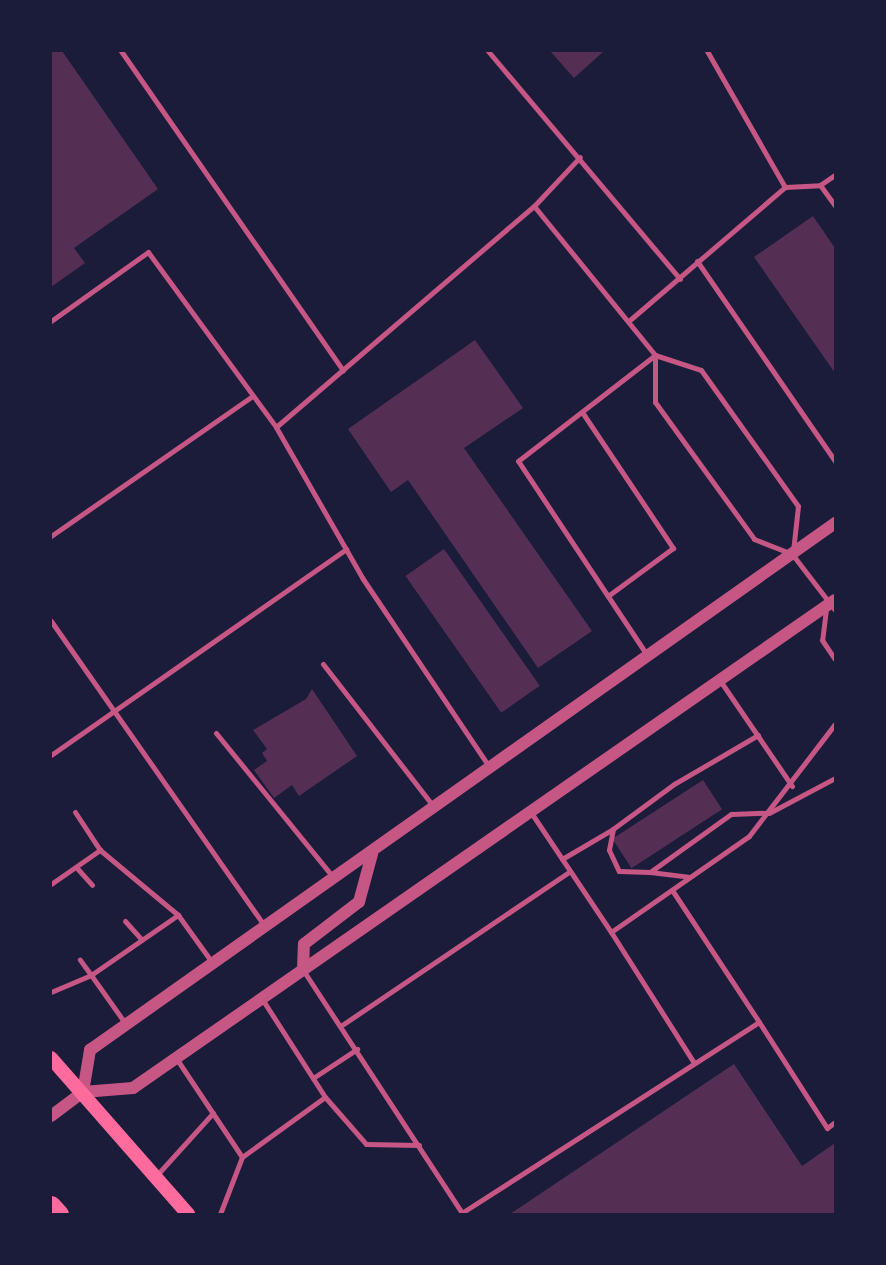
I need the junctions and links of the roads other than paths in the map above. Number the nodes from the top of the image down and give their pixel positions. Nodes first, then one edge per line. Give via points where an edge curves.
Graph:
1 (121, 51) edge
2 (488, 51) edge
3 (707, 51) edge
4 (580, 157) junction
5 (835, 175) edge
6 (820, 185) junction
7 (785, 187) junction
8 (534, 206) junction
9 (835, 206) edge
10 (696, 261) junction
11 (680, 279) junction
12 (631, 319) junction
13 (51, 321) edge
14 (655, 355) junction
15 (343, 371) junction
16 (251, 397) junction
17 (582, 412) junction
18 (276, 427) junction
19 (835, 461) edge
20 (835, 523) edge
21 (51, 536) edge
22 (346, 549) junction
23 (792, 554) junction
24 (608, 596) junction
25 (832, 605) edge
26 (51, 621) edge
27 (648, 656) junction
28 (835, 659) edge
29 (323, 664) dead end
30 (720, 679) junction
31 (114, 712) junction
32 (835, 724) edge
33 (216, 733) dead end
34 (758, 735) junction
35 (51, 755) edge
36 (491, 770) junction
37 (835, 778) edge
38 (792, 786) junction
39 (436, 810) junction
40 (530, 811) junction
41 (75, 812) dead end
42 (769, 813) junction
43 (613, 830) junction
44 (100, 850) junction
45 (372, 854) junction
46 (562, 859) junction
47 (76, 867) junction
48 (570, 871) junction
49 (650, 872) junction
50 (689, 877) junction
51 (335, 880) junction
52 (51, 884) edge
53 (92, 885) dead end
54 (672, 890) junction
55 (178, 915) junction
56 (125, 921) dead end
57 (266, 928) junction
58 (611, 932) junction
59 (142, 940) junction
60 (80, 960) dead end
61 (213, 964) junction
62 (303, 970) junction
63 (92, 975) junction
64 (51, 984) edge
65 (53, 991) edge
66 (262, 998) junction
67 (759, 1022) junction
68 (126, 1025) junction
69 (342, 1025) junction
70 (357, 1049) junction
71 (51, 1058) edge
72 (176, 1058) junction
73 (694, 1063) junction
74 (313, 1078) junction
75 (83, 1092) junction
76 (325, 1097) junction
77 (213, 1113) junction
78 (51, 1116) edge
79 (835, 1122) edge
80 (419, 1145) junction
81 (242, 1157) junction
82 (156, 1176) junction
83 (51, 1205) edge
84 (461, 1213) edge
85 (59, 1214) edge
86 (188, 1214) edge
87 (220, 1214) edge

1 - 15 lane
2 - 4 lane
3 - 7 lane
4 - 8 lane
4 - 11 lane
5 - 6 lane
6 - 7 lane
6 - 9 lane
7 - 10 lane
8 - 12 lane
8 - 15 lane
10 - 11 lane
10 - 19 lane
11 - 12 lane
12 - 14 lane
13 - 16 lane via 148,252
14 - 17 lane
14 - 23 lane via 654,402 754,539
14 - 23 lane via 701,370 799,506
15 - 18 lane
16 - 18 lane
16 - 21 lane
17 - 24 lane via 519,461
17 - 24 lane via 673,548
18 - 22 lane
20 - 23 street
22 - 31 lane
22 - 36 lane
23 - 25 lane
23 - 27 street
24 - 27 lane
25 - 28 lane via 822,639
25 - 30 street
26 - 31 lane
27 - 36 street
29 - 39 lane
30 - 34 lane
30 - 40 street
31 - 35 lane
31 - 57 lane
32 - 38 lane
33 - 51 lane
34 - 38 lane
34 - 43 lane via 674,784
36 - 39 street
37 - 42 lane
38 - 42 lane
39 - 45 street
40 - 46 lane
40 - 62 street
41 - 44 lane
42 - 49 lane via 731,814
42 - 50 lane via 749,836
43 - 46 lane
43 - 49 lane via 609,850 619,872
44 - 47 lane
44 - 55 lane
45 - 51 street
45 - 62 street via 359,902 304,944
46 - 48 lane
47 - 52 lane
47 - 53 lane
48 - 58 lane
48 - 69 lane
49 - 50 lane
50 - 54 lane
51 - 57 street
54 - 58 lane
54 - 67 lane
55 - 59 lane
55 - 61 lane
56 - 59 lane
57 - 61 street
58 - 73 lane
59 - 63 lane
60 - 63 lane
61 - 68 street
62 - 66 street
62 - 69 lane
63 - 65 lane
63 - 68 lane
64 - 65 lane
66 - 72 street
66 - 74 lane
67 - 73 lane
67 - 79 lane via 827,1128
68 - 75 street via 90,1050
69 - 70 lane
70 - 74 lane
70 - 80 lane
71 - 75 main road
72 - 75 street via 133,1088
72 - 77 lane
73 - 84 lane
74 - 76 lane
75 - 78 street
75 - 82 main road
76 - 80 lane via 366,1144
76 - 81 lane
77 - 81 lane
77 - 82 lane
80 - 84 lane
81 - 87 lane
82 - 86 main road
83 - 85 highway

